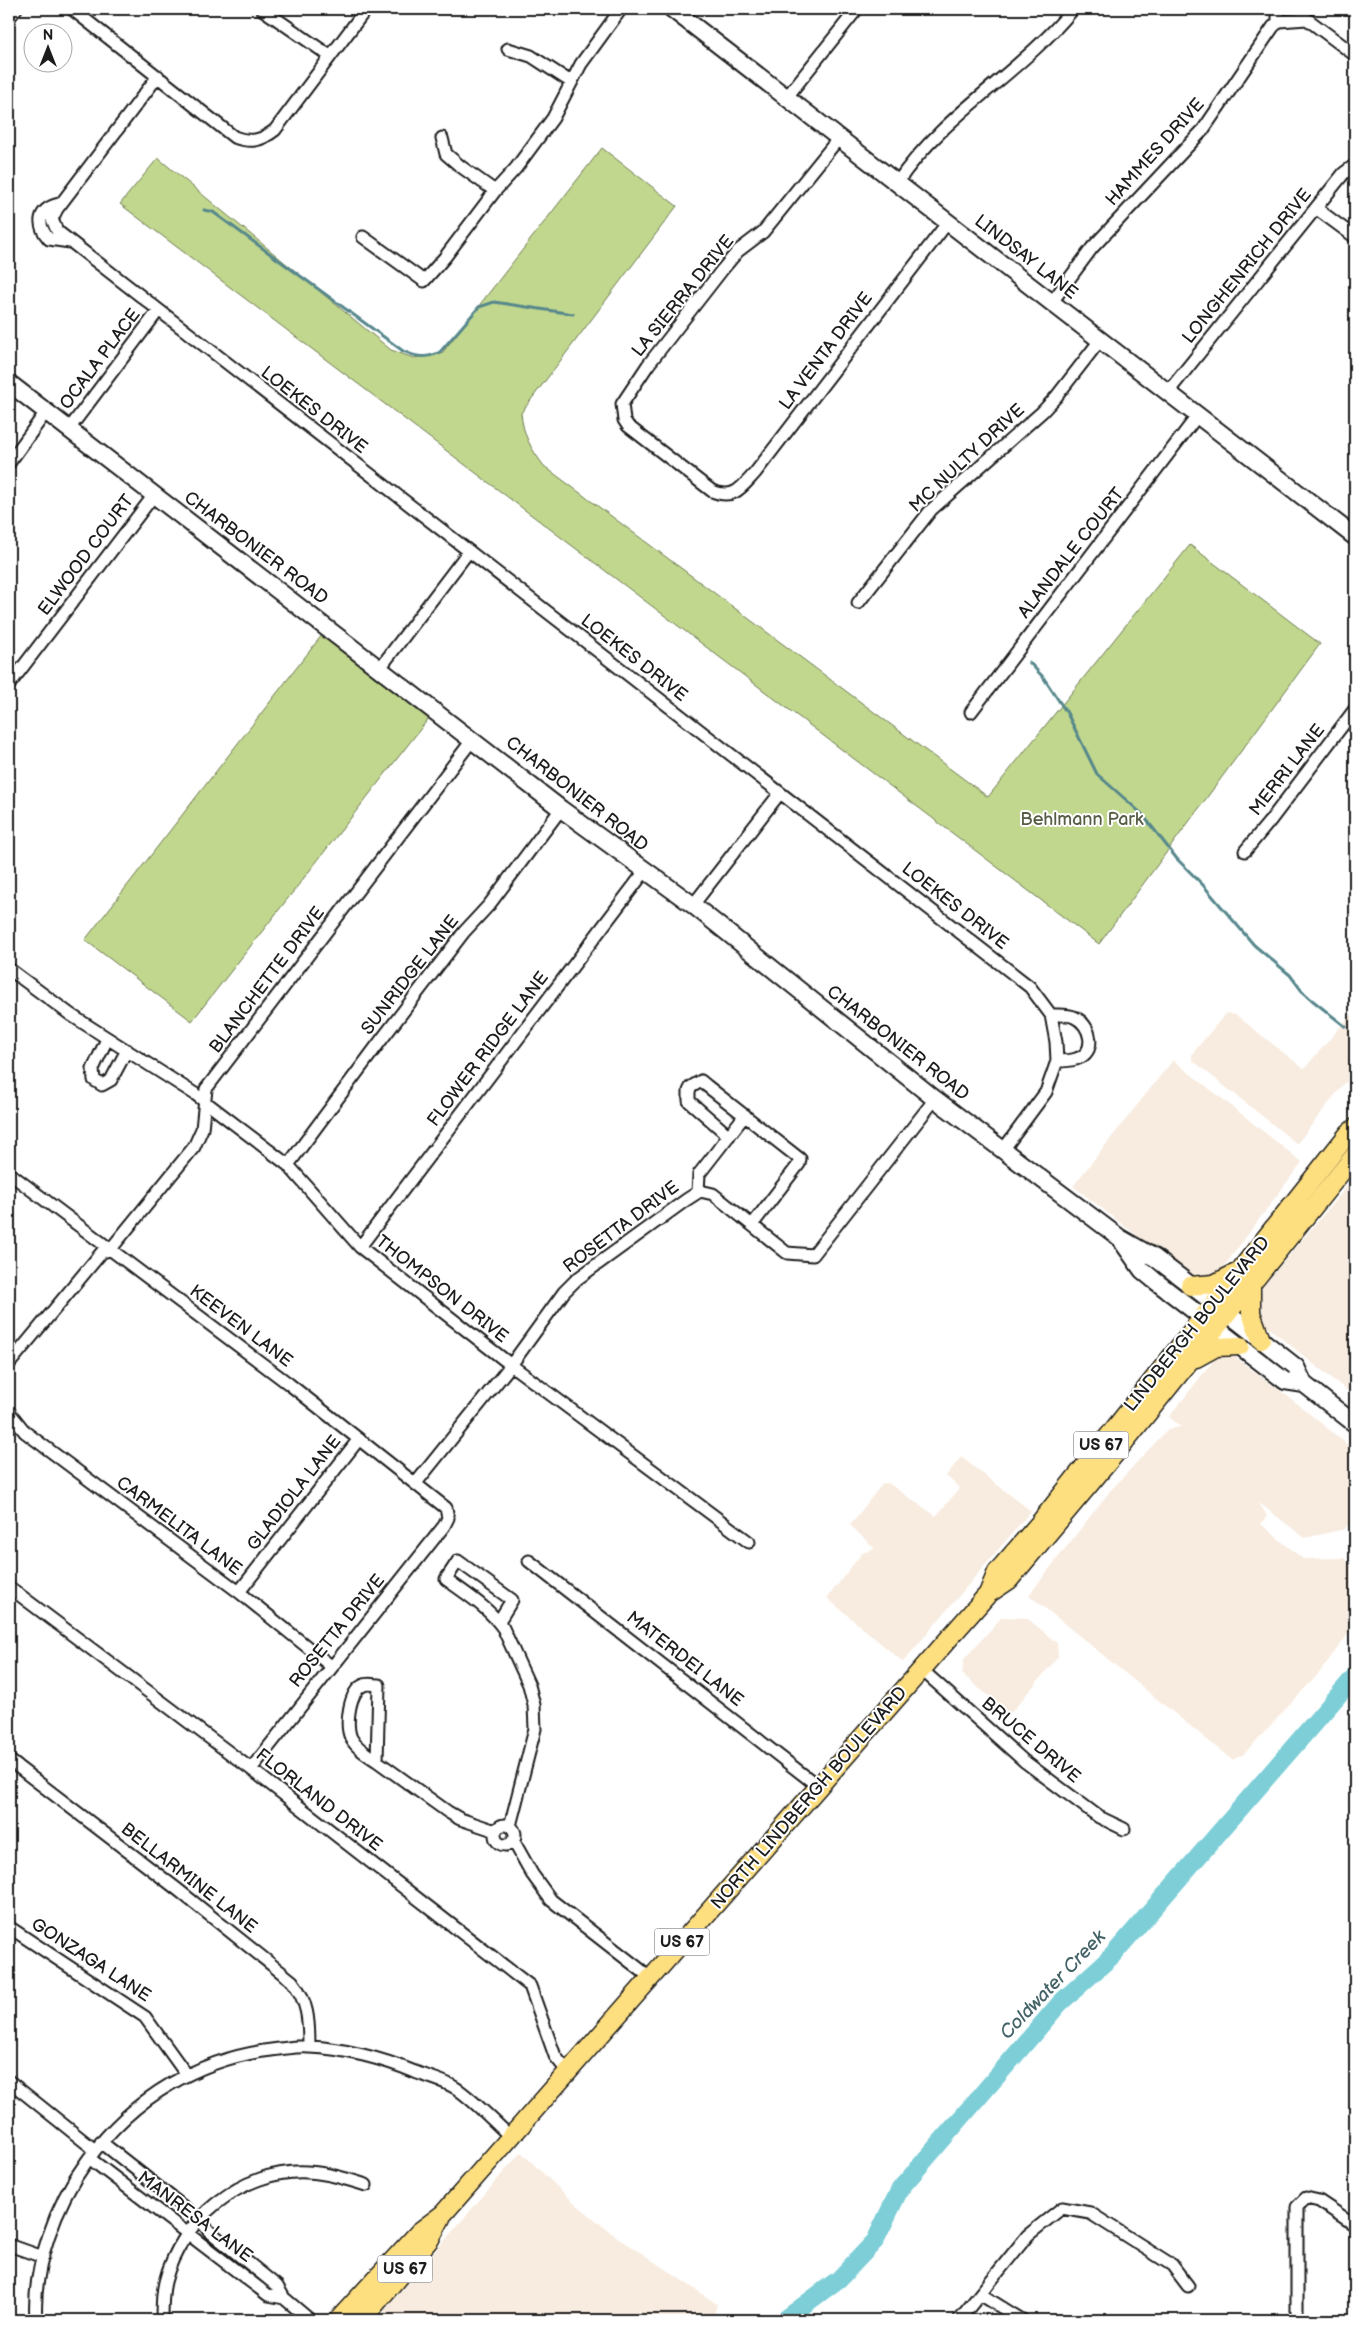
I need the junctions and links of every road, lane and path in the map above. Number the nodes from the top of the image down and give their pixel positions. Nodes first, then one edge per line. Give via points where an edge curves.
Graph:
1 (16, 9) edge
2 (72, 9) edge
3 (262, 9) edge
4 (366, 9) edge
5 (621, 9) edge
6 (672, 9) edge
7 (857, 9) edge
8 (1073, 9) edge
9 (1278, 9) edge
10 (1298, 9) edge
11 (9, 18) edge
12 (1305, 19) junction
13 (1278, 22) junction
14 (508, 49) dead end
15 (1355, 55) edge
16 (330, 56) junction
17 (158, 76) junction
18 (571, 82) junction
19 (786, 98) junction
20 (442, 138) dead end
21 (839, 138) junction
22 (1355, 165) edge
23 (896, 183) junction
24 (495, 191) junction
25 (1316, 209) junction
26 (948, 222) junction
27 (363, 237) dead end
28 (1355, 237) edge
29 (1052, 302) junction
30 (158, 311) junction
31 (1100, 339) junction
32 (9, 384) edge
33 (1168, 392) junction
34 (46, 412) junction
35 (1198, 415) junction
36 (69, 429) junction
37 (9, 463) edge
38 (154, 495) junction
39 (728, 495) joint
40 (1355, 537) edge
41 (469, 551) junction
42 (858, 603) dead end
43 (380, 668) junction
44 (9, 685) edge
45 (1355, 709) edge
46 (971, 712) dead end
47 (473, 739) junction
48 (780, 793) junction
49 (561, 809) junction
50 (1245, 851) dead end
51 (645, 871) junction
52 (694, 905) junction
53 (9, 969) edge
54 (1051, 1015) junction
55 (107, 1039) junction
56 (127, 1050) junction
57 (1057, 1061) junction
58 (935, 1099) junction
59 (206, 1103) junction
60 (744, 1115) junction
61 (1355, 1128) edge
62 (729, 1136) junction
63 (1003, 1150) junction
64 (1355, 1155) edge
65 (288, 1165) junction
66 (9, 1172) edge
67 (698, 1192) junction
68 (752, 1225) junction
69 (1120, 1238) junction
70 (360, 1247) junction
71 (110, 1250) junction
72 (1237, 1273) junction
73 (1251, 1284) junction
74 (1190, 1286) junction
75 (1213, 1303) junction
76 (1228, 1314) junction
77 (1202, 1317) junction
78 (1217, 1328) junction
79 (1262, 1340) junction
80 (1240, 1346) junction
81 (1191, 1360) junction
82 (9, 1364) edge
83 (511, 1365) junction
84 (1304, 1384) junction
85 (9, 1412) edge
86 (1355, 1424) edge
87 (359, 1439) junction
88 (416, 1483) junction
89 (448, 1513) joint
90 (748, 1542) dead end
91 (529, 1561) dead end
92 (9, 1587) edge
93 (239, 1592) junction
94 (988, 1594) junction
95 (499, 1622) junction
96 (956, 1630) joint
97 (331, 1666) junction
98 (921, 1669) junction
99 (9, 1760) edge
100 (377, 1761) junction
101 (251, 1769) junction
102 (819, 1787) junction
103 (510, 1826) junction
104 (1124, 1829) dead end
105 (496, 1831) junction
106 (513, 1840) junction
107 (9, 1927) edge
108 (651, 1978) junction
109 (309, 2046) junction
110 (568, 2072) junction
111 (186, 2074) junction
112 (9, 2081) edge
113 (510, 2137) junction
114 (95, 2150) junction
115 (366, 2185) dead end
116 (443, 2214) junction
117 (200, 2220) junction
118 (1355, 2225) edge
119 (188, 2235) junction
120 (9, 2245) edge
121 (42, 2257) junction
122 (1188, 2286) dead end
123 (980, 2294) junction
124 (284, 2298) junction
125 (36, 2320) edge
126 (162, 2320) edge
127 (310, 2320) edge
128 (338, 2320) edge
129 (362, 2320) edge
130 (959, 2320) edge
131 (1022, 2320) edge
132 (1297, 2320) edge

1 - 11 street
2 - 17 street
3 - 16 street
4 - 16 street
5 - 18 street
6 - 19 main road, LINDSAY LANE
7 - 19 street
8 - 23 street via 1036,50 950,122
9 - 13 street
10 - 12 street
12 - 13 street
12 - 15 street
13 - 29 street, HAMMES DRIVE via 1203,130 1092,248
14 - 18 street via 531,56
16 - 17 street via 276,130 260,140 234,138
17 - 30 street, LOEKES DRIVE via 61,204 54,214 53,225
18 - 24 street via 553,118
19 - 21 main road, LINDSAY LANE
20 - 24 street via 446,154
21 - 23 main road, LINDSAY LANE
21 - 39 street, LA SIERRA DRIVE via 763,232 738,251 722,270 622,404 628,426 712,491
22 - 25 street, LONGHENRICH DRIVE
23 - 26 main road, LINDSAY LANE
24 - 27 street via 424,281
25 - 28 street
25 - 33 street, LONGHENRICH DRIVE
26 - 29 main road, LINDSAY LANE
26 - 39 street, LA VENTA DRIVE via 755,473 738,491
29 - 31 main road, LINDSAY LANE
30 - 36 street, OCALA PLACE
30 - 41 street, LOEKES DRIVE
31 - 33 main road, LINDSAY LANE
31 - 42 street, MC NULTY DRIVE via 1042,412 931,510
32 - 34 main road, CHARBONIER ROAD
33 - 35 main road, LINDSAY LANE
34 - 36 main road, CHARBONIER ROAD
34 - 37 street
35 - 40 main road, LINDSAY LANE
35 - 46 street, ALANDALE COURT
36 - 38 main road, CHARBONIER ROAD
38 - 43 main road, CHARBONIER ROAD
38 - 44 street, ELWOOD COURT
41 - 43 street
41 - 48 street, LOEKES DRIVE
43 - 47 main road, CHARBONIER ROAD
45 - 50 street, MERRI LANE
47 - 49 main road, CHARBONIER ROAD
47 - 59 street, BLANCHETTE DRIVE via 206,1089
48 - 52 street
48 - 54 street, LOEKES DRIVE via 1030,986
49 - 51 main road, CHARBONIER ROAD
49 - 65 street, SUNRIDGE LANE
51 - 52 main road, CHARBONIER ROAD
51 - 70 street, FLOWER RIDGE LANE
52 - 58 main road, CHARBONIER ROAD
53 - 55 street, THOMPSON DRIVE
54 - 57 street, LOEKES DRIVE
54 - 57 street via 1073,1016 1084,1023 1090,1038 1090,1046 1078,1059
55 - 56 street, THOMPSON DRIVE
55 - 56 street via 93,1069 97,1083 102,1085 111,1080
56 - 59 street, THOMPSON DRIVE
57 - 63 street, LOEKES DRIVE via 1046,1092
58 - 63 main road, CHARBONIER ROAD
58 - 68 street, ROSETTA DRIVE via 813,1255 787,1253
59 - 65 street, THOMPSON DRIVE
59 - 71 street, BLANCHETTE DRIVE via 202,1129 194,1147
60 - 62 street
60 - 62 street via 701,1081 691,1086 689,1101
60 - 68 street via 800,1159
61 - 72 main road, LINDBERGH BOULEVARD / US 67
62 - 67 street via 700,1174
63 - 69 main road, CHARBONIER ROAD
64 - 73 main road, LINDBERGH BOULEVARD / US 67
65 - 70 street, THOMPSON DRIVE
66 - 71 street, KEEVEN LANE
67 - 68 street, ROSETTA DRIVE via 713,1194
67 - 83 street, ROSETTA DRIVE via 577,1279
69 - 74 main road, CHARBONIER ROAD via 1155,1258
69 - 77 main road, CHARBONIER ROAD via 1142,1270
70 - 83 street, THOMPSON DRIVE
71 - 82 street, BLANCHETTE DRIVE via 102,1252
71 - 87 street, KEEVEN LANE
72 - 74 main road via 1214,1284
72 - 75 main road, LINDBERGH BOULEVARD / US 67
73 - 76 main road, LINDBERGH BOULEVARD / US 67
73 - 79 main road via 1251,1313
74 - 75 main road, CHARBONIER ROAD
75 - 76 main road, CHARBONIER ROAD
75 - 77 main road, LINDBERGH BOULEVARD / US 67
76 - 78 main road, LINDBERGH BOULEVARD / US 67
76 - 79 main road, CHARBONIER ROAD
77 - 78 main road, CHARBONIER ROAD
77 - 94 main road, LINDBERGH BOULEVARD / US 67 via 1055,1505 998,1572
78 - 80 main road, CHARBONIER ROAD
78 - 81 main road, LINDBERGH BOULEVARD / US 67
79 - 84 main road, CHARBONIER ROAD via 1296,1367
80 - 81 main road via 1216,1347
80 - 84 main road, CHARBONIER ROAD via 1285,1381
81 - 94 main road, LINDBERGH BOULEVARD / US 67 via 1009,1580
83 - 88 street, ROSETTA DRIVE
83 - 90 street, THOMPSON DRIVE
84 - 86 main road
85 - 93 street, CARMELITA LANE via 25,1432
87 - 88 street, KEEVEN LANE
87 - 93 street, GLADIOLA LANE
88 - 89 street, KEEVEN LANE
89 - 97 street, ROSETTA DRIVE via 444,1526
91 - 102 street, MATERDEI LANE
92 - 101 street, FLORLAND DRIVE
93 - 97 street, CARMELITA LANE
94 - 96 main road, LINDBERGH BOULEVARD / US 67
95 - 95 street via 446,1579 458,1561 512,1600
95 - 103 street via 529,1684 535,1721
96 - 98 main road, NORTH LINDBERGH BOULEVARD / US 67
97 - 101 street, ROSETTA DRIVE
98 - 102 main road, NORTH LINDBERGH BOULEVARD / US 67
98 - 104 street, BRUCE DRIVE via 1024,1761 1099,1817
99 - 109 street, BELLARMINE LANE via 292,1981 301,1993 309,2016
100 - 100 street via 379,1685 365,1684 351,1698 350,1737
100 - 105 street via 448,1812
101 - 110 street, FLORLAND DRIVE via 530,1986 555,2056
102 - 108 main road, NORTH LINDBERGH BOULEVARD / US 67
103 - 105 street via 504,1825
103 - 106 street via 515,1834
105 - 106 street via 499,1842 506,1844
106 - 108 street via 532,1874 552,1900
107 - 111 street, GONZAGA LANE via 145,2017
108 - 110 main road, NORTH LINDBERGH BOULEVARD / US 67
109 - 111 street via 247,2052
109 - 113 street via 383,2059 454,2087
110 - 113 main road, NORTH LINDBERGH BOULEVARD / US 67
111 - 114 street via 138,2106 113,2128
112 - 114 street, MANRESA LANE
113 - 116 main road, NORTH LINDBERGH BOULEVARD / US 67
114 - 117 street, MANRESA LANE
114 - 119 street, MANRESA LANE
114 - 121 street via 66,2194
115 - 117 street via 306,2172 275,2176 246,2184 213,2205
116 - 128 main road, NORTH LINDBERGH BOULEVARD / US 67 via 419,2232
116 - 129 main road, NORTH LINDBERGH BOULEVARD / US 67 via 430,2239
117 - 119 street
117 - 124 street, MANRESA LANE via 209,2232 277,2286
118 - 132 street via 1318,2201 1306,2198 1297,2208
119 - 124 street, MANRESA LANE via 268,2295
119 - 126 street via 172,2262 165,2283
120 - 121 street
121 - 125 street
122 - 123 street via 1172,2265 1090,2213 1062,2208 1028,2235
123 - 130 street
123 - 131 street
124 - 127 street, MANRESA LANE

